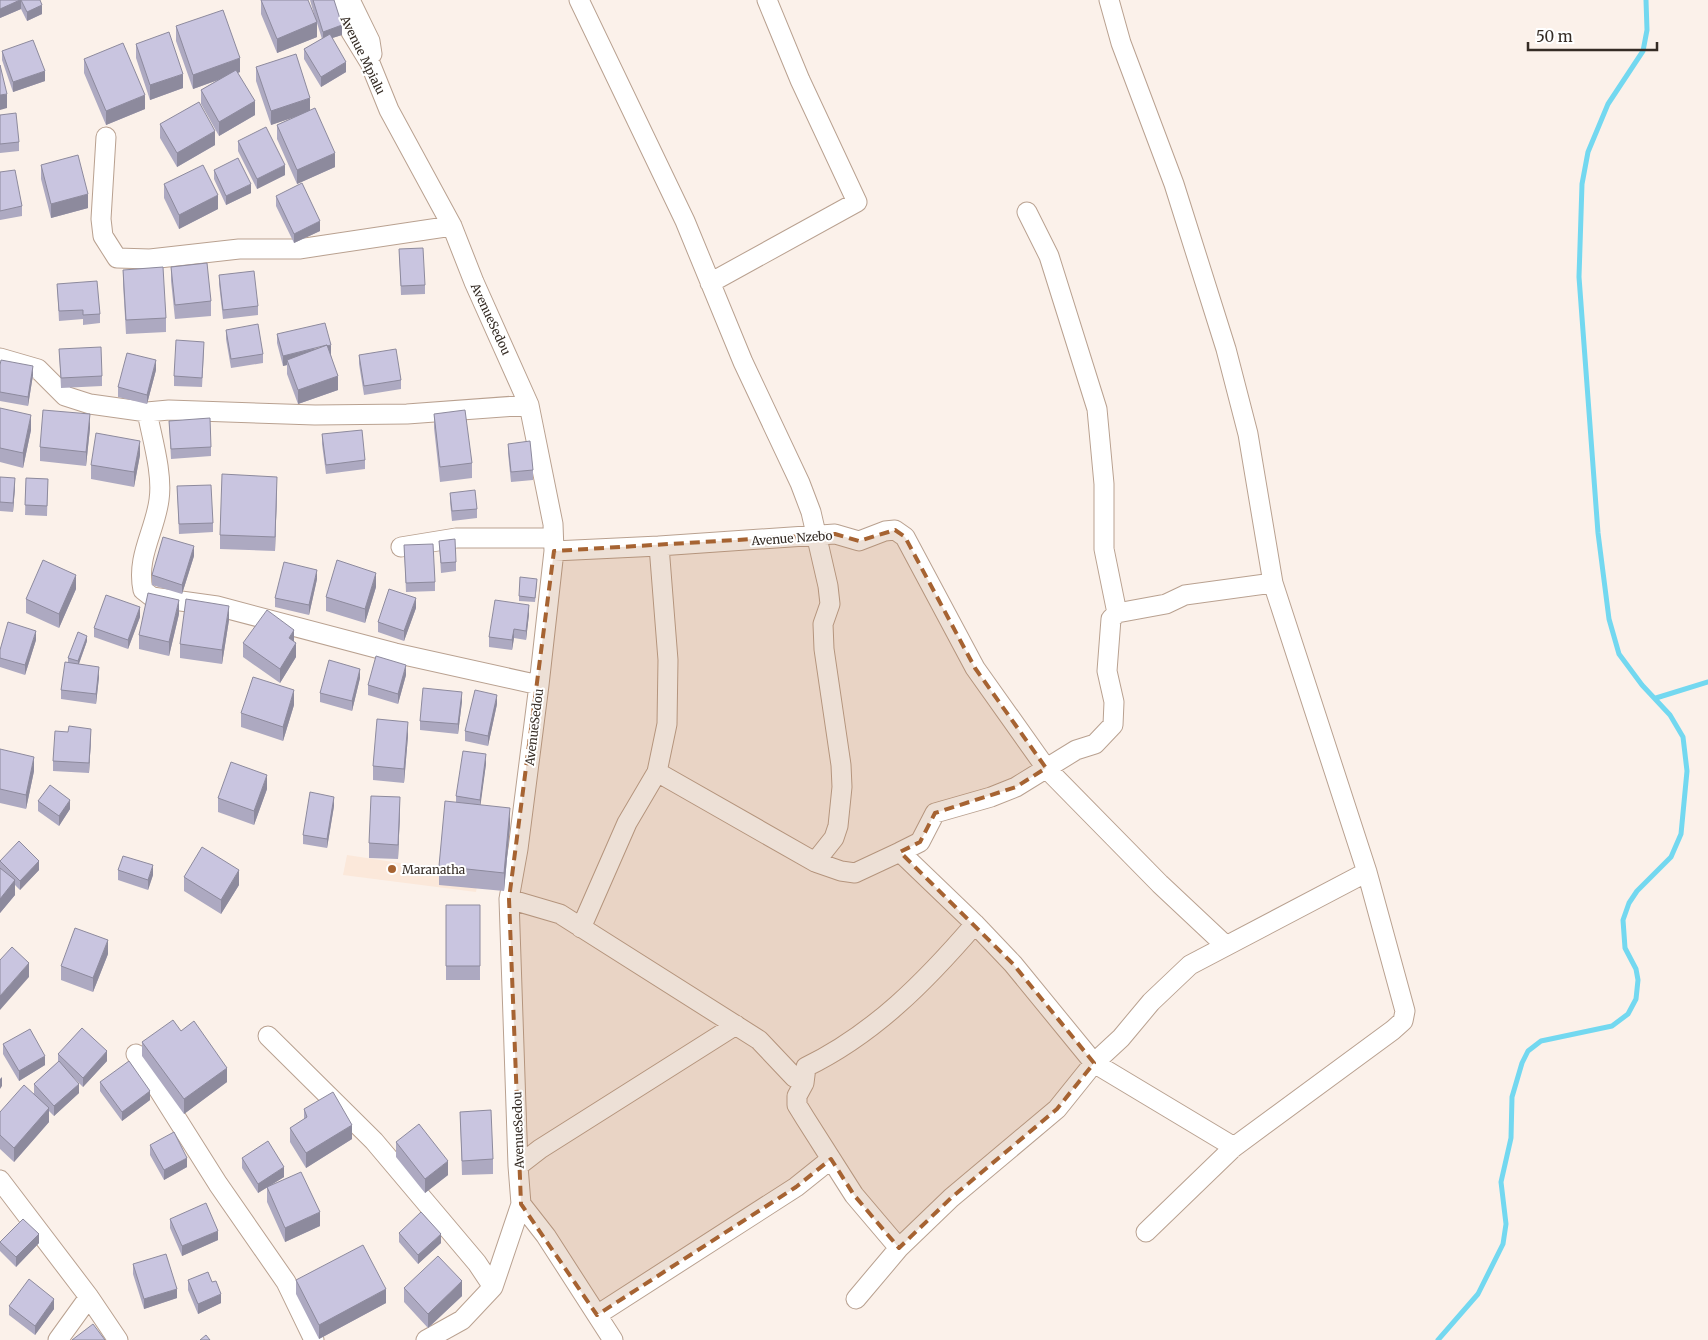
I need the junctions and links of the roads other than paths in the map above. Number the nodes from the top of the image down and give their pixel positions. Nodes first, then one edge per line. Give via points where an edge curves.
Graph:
1 (337, 0) edge
2 (350, 0) edge
3 (579, 0) edge
4 (767, 0) edge
5 (1109, 0) edge
6 (370, 63) junction
7 (389, 110) joint
8 (106, 137) dead end
9 (1028, 212) dead end
10 (452, 226) junction
11 (710, 283) junction
12 (0, 358) edge
13 (529, 405) junction
14 (147, 412) junction
15 (817, 536) junction
16 (554, 545) junction
17 (658, 546) junction
18 (401, 547) dead end
19 (1273, 582) junction
20 (1118, 613) junction
21 (539, 685) junction
22 (1046, 768) junction
23 (656, 772) junction
24 (900, 852) junction
25 (815, 862) junction
26 (1367, 872) junction
27 (509, 898) junction
28 (975, 924) junction
29 (581, 928) junction
30 (1225, 945) junction
31 (736, 1025) junction
32 (268, 1036) dead end
33 (136, 1054) dead end
34 (1094, 1064) junction
35 (804, 1083) junction
36 (1234, 1147) junction
37 (831, 1159) junction
38 (518, 1166) junction
39 (0, 1180) edge
40 (522, 1204) junction
41 (1146, 1232) dead end
42 (899, 1248) junction
43 (493, 1287) junction
44 (89, 1297) junction
45 (856, 1299) dead end
46 (597, 1315) junction
47 (58, 1340) edge
48 (118, 1340) edge
49 (314, 1340) edge
50 (426, 1340) edge
51 (613, 1340) edge

1 - 6 street, Avenue Mpialu
2 - 6 street via 370,41
3 - 11 street via 685,221
4 - 11 street via 857,202
5 - 19 street via 1121,43 1177,193 1226,349 1248,434
6 - 7 street, Avenue Mpialu
7 - 10 street, AvenueSedou
8 - 10 street via 101,219 103,236 117,258 150,259 239,248 299,249
9 - 20 street via 1049,256 1097,409 1104,484 1104,549
10 - 13 street, AvenueSedou
11 - 15 street via 800,483
12 - 14 street via 38,369 65,396 90,404
13 - 14 street via 406,414
13 - 16 street, AvenueSedou via 543,465
14 - 21 street via 160,500 144,547 141,580 143,590 152,598 216,606 395,653
15 - 17 street, Avenue Nzebo
15 - 22 street, Avenue Nzebo via 835,534 859,541 895,530 905,537 975,668
15 - 25 street via 830,604 824,624 824,649 842,765 842,787 834,838
16 - 17 street, Avenue Nzebo
16 - 18 street, Avenue Nzebo via 456,538
16 - 21 street, AvenueSedou
17 - 23 street via 668,660 667,724
19 - 20 street via 1185,595 1166,604
19 - 26 street
20 - 22 street via 1111,619 1107,657 1114,702 1113,725 1095,744 1076,750
21 - 27 street, AvenueSedou
22 - 24 street via 1016,787 935,813 920,842
22 - 30 street
23 - 25 street
23 - 29 street via 628,823
24 - 25 street via 855,872
24 - 28 street
26 - 30 street
26 - 36 street via 1403,1000 1403,1021
27 - 29 street via 560,914
27 - 38 street, AvenueSedou
28 - 34 street via 1013,964
28 - 35 street via 930,976 879,1022 834,1054 806,1067
29 - 31 street
30 - 34 street via 1190,965
31 - 35 street via 759,1040 794,1077
31 - 38 street
32 - 43 street via 374,1141 477,1262
33 - 49 street via 218,1184 286,1282
34 - 36 street
34 - 42 street via 1057,1109 951,1198
35 - 37 street via 797,1096 797,1105
36 - 41 street
37 - 42 street via 854,1195
37 - 46 street via 796,1187
38 - 40 street, AvenueSedou
39 - 44 street
40 - 43 street, AvenueSedou
40 - 46 street
42 - 45 street
43 - 50 street, AvenueSedou via 462,1320
44 - 47 street
44 - 48 street
46 - 51 street

